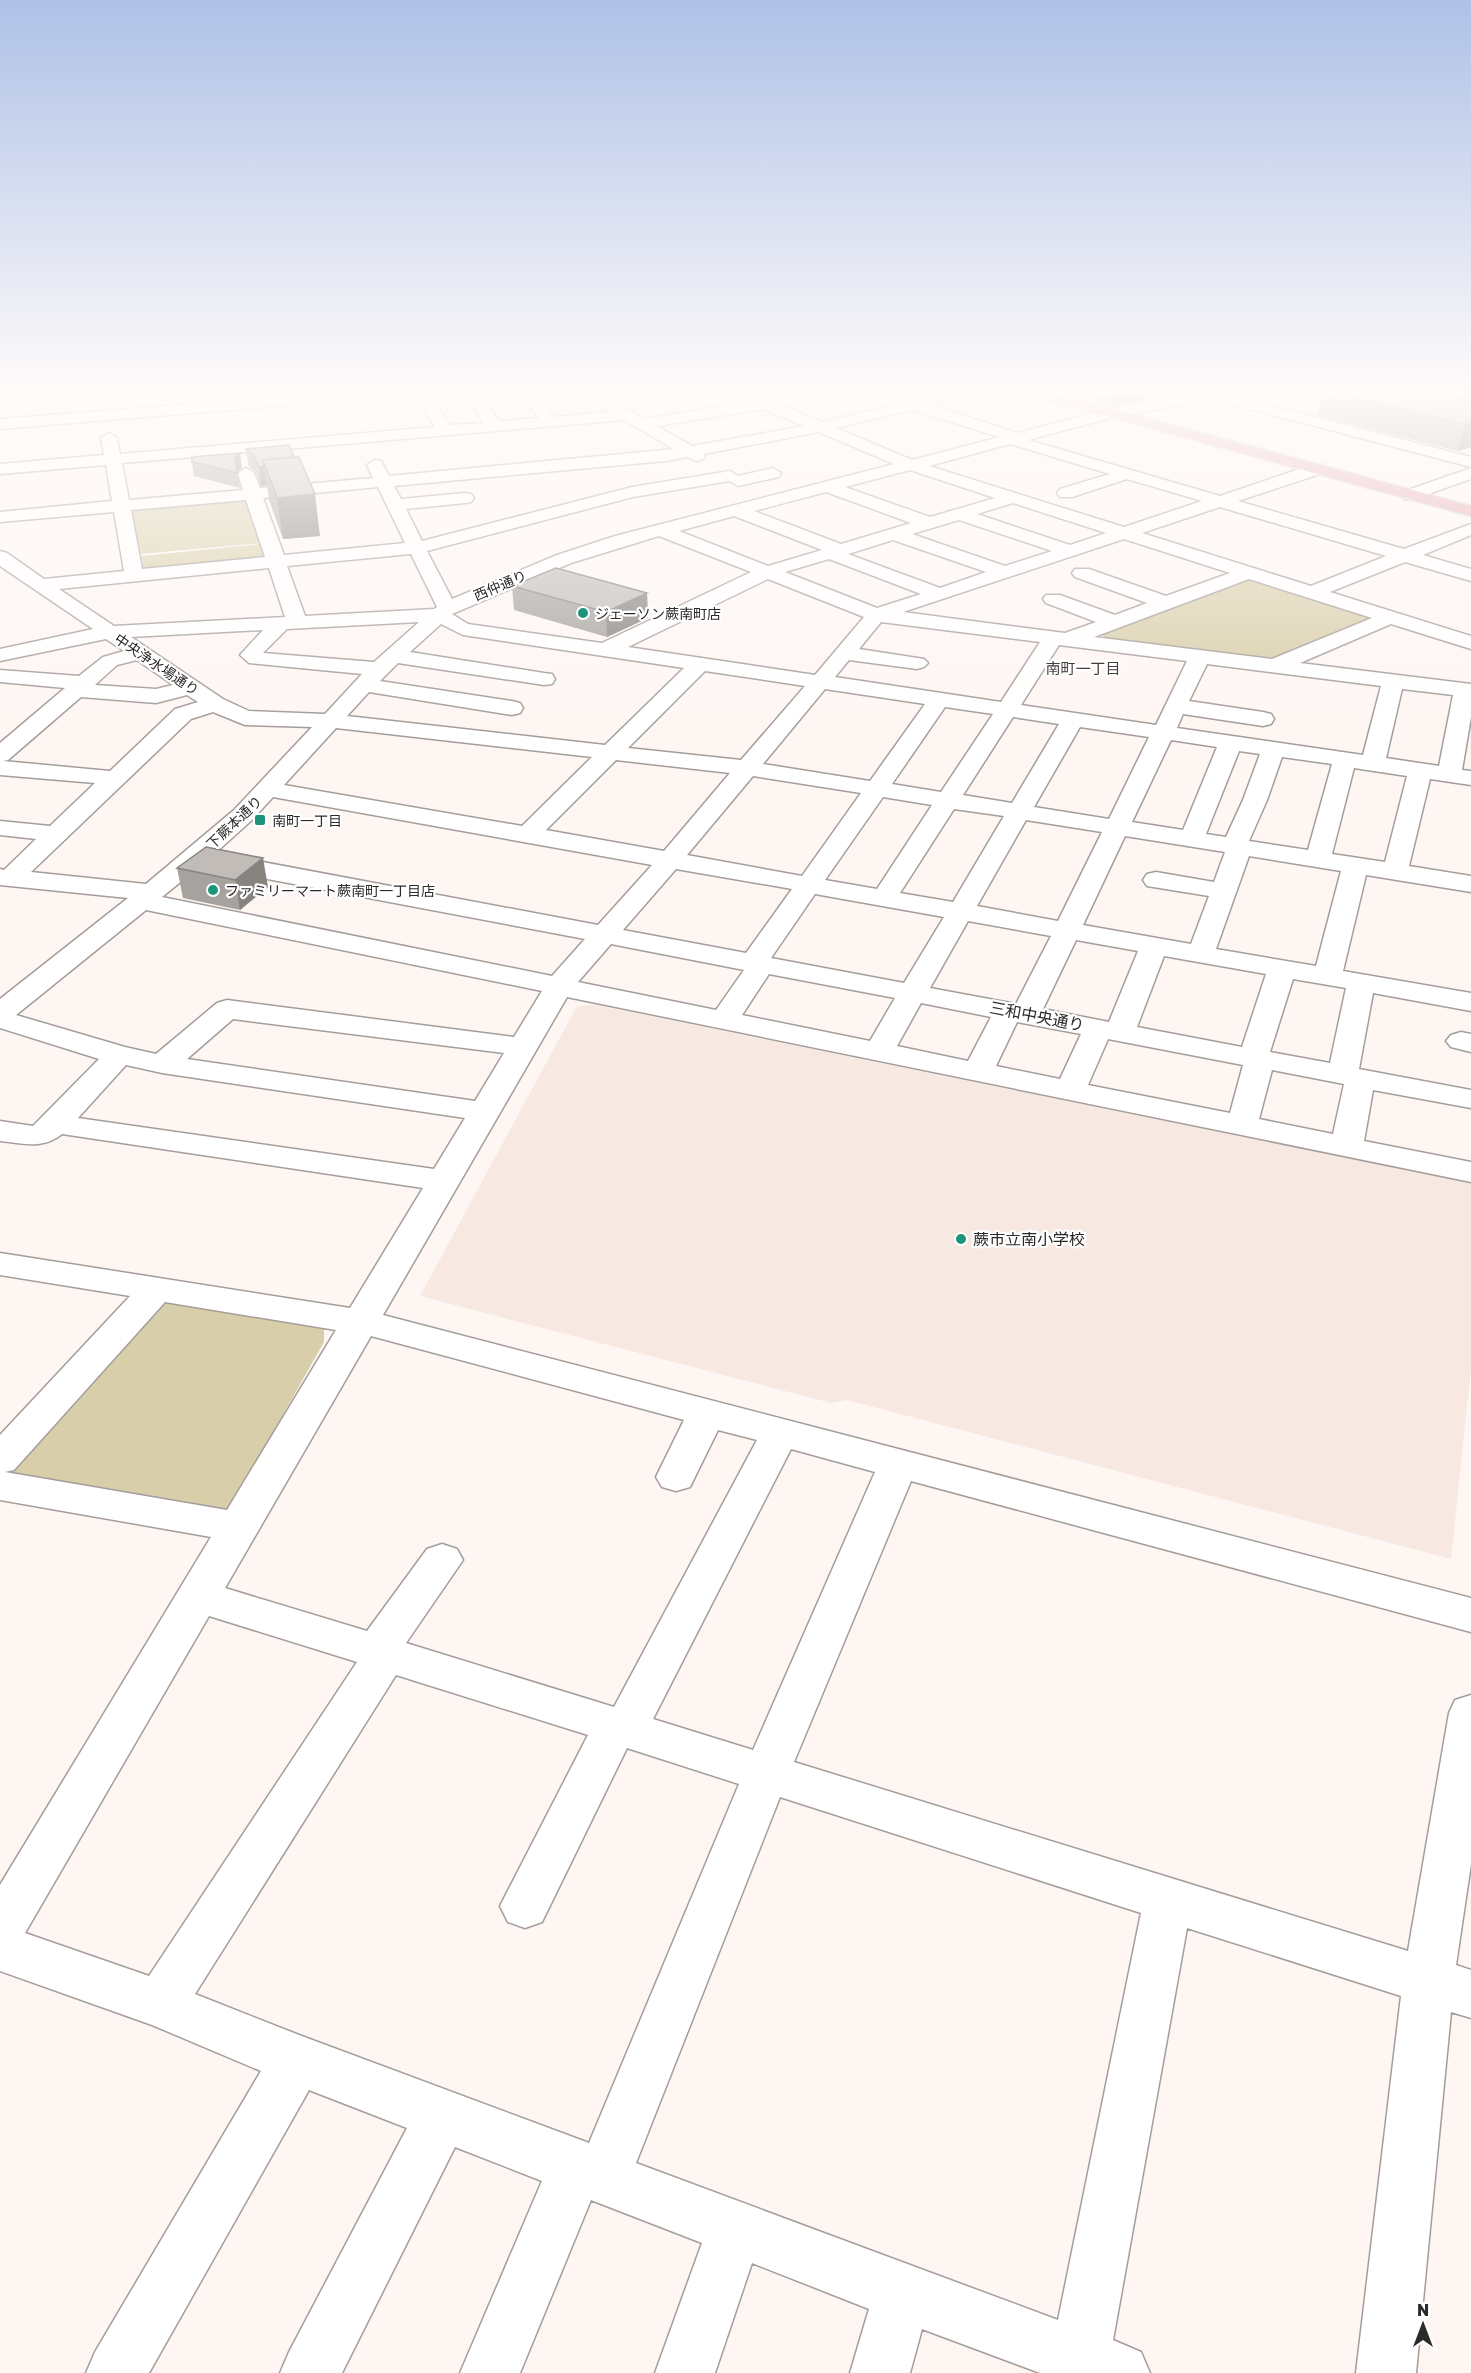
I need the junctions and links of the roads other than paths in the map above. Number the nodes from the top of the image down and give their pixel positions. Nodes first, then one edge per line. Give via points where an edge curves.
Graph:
1 (32, 505) edge
2 (136, 505) edge
3 (258, 505) edge
4 (395, 505) edge
5 (558, 505) edge
6 (582, 505) edge
7 (761, 505) edge
8 (877, 505) edge
9 (897, 505) edge
10 (990, 505) edge
11 (1033, 505) edge
12 (1208, 505) edge
13 (1233, 505) edge
14 (1448, 505) edge
15 (122, 506) junction
16 (886, 508) junction
17 (562, 510) junction
18 (737, 511) junction
19 (1471, 511) edge
20 (32, 514) junction
21 (959, 514) junction
22 (0, 517) edge
23 (929, 523) junction
24 (1471, 529) edge
25 (661, 530) junction
26 (1120, 533) junction
27 (894, 534) junction
28 (416, 548) junction
29 (835, 552) junction
30 (1405, 555) junction
31 (0, 557) edge
32 (277, 561) junction
33 (1075, 562) junction
34 (767, 572) junction
35 (1004, 572) junction
36 (1247, 573) junction
37 (524, 574) junction
38 (134, 575) junction
39 (1471, 575) edge
40 (558, 584) edge
41 (39, 585) junction
42 (1310, 592) junction
43 (939, 594) junction
44 (1053, 599) dead end
45 (1166, 603) junction
46 (650, 610) dead end
47 (443, 612) junction
48 (876, 615) junction
49 (673, 616) junction
50 (1389, 618) junction
51 (290, 622) junction
52 (1115, 622) junction
53 (110, 632) junction
54 (1060, 639) junction
55 (1471, 643) edge
56 (593, 649) junction
57 (141, 653) junction
58 (845, 653) junction
59 (0, 655) edge
60 (1200, 657) junction
61 (917, 663) dead end
62 (700, 664) junction
63 (1274, 666) junction
64 (378, 670) junction
65 (0, 676) edge
66 (544, 679) junction
67 (1393, 681) junction
68 (820, 682) junction
69 (81, 686) junction
70 (191, 687) junction
71 (1468, 691) edge
72 (939, 699) junction
73 (215, 704) junction
74 (1175, 706) junction
75 (512, 708) junction
76 (1007, 709) junction
77 (1073, 719) junction
78 (1263, 719) dead end
79 (332, 722) junction
80 (1162, 732) junction
81 (479, 737) junction
82 (1232, 742) junction
83 (1273, 749) junction
84 (612, 753) junction
85 (0, 755) edge
86 (1345, 759) junction
87 (1373, 764) junction
88 (0, 768) edge
89 (747, 768) junction
90 (1420, 771) junction
91 (1460, 776) edge
92 (114, 778) junction
93 (269, 789) junction
94 (878, 789) junction
95 (947, 800) junction
96 (1020, 812) junction
97 (1115, 827) junction
98 (0, 828) edge
99 (57, 834) junction
100 (527, 835) junction
101 (1192, 839) junction
102 (1237, 847) junction
103 (196, 857) junction
104 (670, 860) junction
105 (1318, 860) junction
106 (1355, 865) junction
107 (1395, 872) junction
108 (1156, 880) dead end
109 (9, 883) edge
110 (1471, 884) edge
111 (810, 885) junction
112 (1224, 891) junction
113 (145, 896) junction
114 (884, 898) junction
115 (962, 912) junction
116 (1065, 930) junction
117 (604, 934) junction
118 (1154, 946) junction
119 (1201, 953) junction
120 (758, 963) junction
121 (1282, 968) junction
122 (1328, 976) junction
123 (1361, 982) junction
124 (559, 986) junction
125 (913, 993) junction
126 (1471, 1002) edge
127 (0, 1013) edge
128 (1017, 1013) junction
129 (0, 1019) edge
130 (724, 1019) junction
131 (1109, 1030) junction
132 (523, 1047) junction
133 (879, 1051) junction
134 (119, 1055) junction
135 (1257, 1059) junction
136 (162, 1064) junction
137 (978, 1071) junction
138 (1352, 1077) junction
139 (1070, 1090) junction
140 (1471, 1099) edge
141 (485, 1112) junction
142 (55, 1124) junction
143 (1242, 1125) junction
144 (0, 1131) edge
145 (1347, 1146) junction
146 (1471, 1172) edge
147 (445, 1181) junction
148 (0, 1264) edge
149 (158, 1289) junction
150 (362, 1322) junction
151 (707, 1413) junction
152 (780, 1432) junction
153 (0, 1460) edge
154 (898, 1464) junction
155 (676, 1477) dead end
156 (0, 1486) edge
157 (240, 1527) junction
158 (442, 1560) dead end
159 (198, 1596) junction
160 (1471, 1615) edge
161 (381, 1652) junction
162 (1471, 1713) edge
163 (621, 1726) junction
164 (766, 1774) junction
165 (1461, 1842) edge
166 (1168, 1899) junction
167 (525, 1906) dead end
168 (0, 1930) edge
169 (0, 1948) edge
170 (1450, 1988) edge
171 (160, 2004) junction
172 (297, 2060) junction
173 (443, 2115) junction
174 (590, 2171) junction
175 (736, 2227) junction
176 (903, 2293) junction
177 (1092, 2368) edge
178 (116, 2373) edge
179 (310, 2373) edge
180 (490, 2373) edge
181 (685, 2373) edge
182 (880, 2373) edge
183 (1386, 2373) edge

1 - 20 street
2 - 15 street
3 - 32 street
4 - 28 street
5 - 17 street
6 - 17 street
7 - 18 street, 西仲通り
8 - 16 street
9 - 16 street
10 - 21 street
11 - 26 street
12 - 26 street
13 - 30 street
14 - 19 main road
15 - 20 street
15 - 38 street
16 - 23 street
17 - 28 street
18 - 25 street, 西仲通り
18 - 29 street
20 - 22 street
21 - 23 street
21 - 33 street
23 - 27 street
24 - 30 street
25 - 34 street
25 - 37 street, 西仲通り
26 - 33 street
26 - 36 street
27 - 29 street
27 - 35 street
28 - 32 street
28 - 47 street
29 - 34 street
29 - 43 street
30 - 39 street
30 - 42 street
31 - 41 street, 中央浄水場通り
32 - 38 street
32 - 51 street
33 - 35 street
33 - 45 street
34 - 48 street
34 - 49 street
35 - 43 street
36 - 42 street
36 - 45 street
37 - 40 street
37 - 47 street, 西仲通り
38 - 41 street
41 - 53 street, 中央浄水場通り
42 - 50 street
43 - 48 street
44 - 52 street
45 - 52 street
46 - 49 street
47 - 51 street
47 - 56 street via 463,629
47 - 64 street, 下蕨本通り
48 - 54 street
48 - 58 street
49 - 56 street
50 - 55 street
50 - 63 street
51 - 53 street
51 - 64 street via 250,655 256,659
52 - 54 street
53 - 57 street, 中央浄水場通り
53 - 59 street
54 - 60 street
54 - 76 street
56 - 62 street
56 - 66 street
57 - 69 street via 111,661
57 - 70 street, 中央浄水場通り
58 - 61 street
58 - 68 street
60 - 63 street
60 - 74 street
62 - 68 street
62 - 84 street
63 - 67 street
64 - 66 street
64 - 75 street
64 - 79 street, 下蕨本通り
65 - 69 street
66 - 75 street
67 - 71 street
67 - 87 street
68 - 72 street
68 - 89 street
69 - 70 street via 156,696
69 - 85 street
70 - 73 street, 中央浄水場通り
71 - 91 street
72 - 76 street
72 - 94 street
73 - 79 street, 中央浄水場通り via 244,718
73 - 92 street via 183,714
74 - 78 street
74 - 80 street
75 - 81 street
76 - 77 street
76 - 95 street
77 - 80 street
77 - 96 street
79 - 81 street, 中央浄水場通り
79 - 93 street, 下蕨本通り
80 - 82 street
80 - 97 street
81 - 84 street, 中央浄水場通り
82 - 83 street
82 - 101 street
83 - 86 street
83 - 102 street
84 - 89 street, 中央浄水場通り
84 - 100 street
86 - 87 street
86 - 105 street
87 - 90 street
88 - 92 street
89 - 94 street, 中央浄水場通り
89 - 104 street
90 - 91 street
90 - 107 street
92 - 99 street
93 - 100 street
93 - 103 street, 下蕨本通り
94 - 95 street, 中央浄水場通り
94 - 111 street
95 - 96 street, 中央浄水場通り
95 - 114 street
96 - 97 street, 中央浄水場通り
96 - 115 street
97 - 101 street, 中央浄水場通り
97 - 116 street
98 - 99 street
99 - 109 street
100 - 104 street
101 - 102 street, 中央浄水場通り
102 - 105 street, 中央浄水場通り
102 - 112 street
103 - 113 street, 下蕨本通り
103 - 117 street, 三和中央通り
104 - 111 street
104 - 117 street
105 - 106 street, 中央浄水場通り
106 - 107 street, 中央浄水場通り
106 - 122 street
107 - 110 street, 中央浄水場通り
108 - 112 street
109 - 113 street
111 - 114 street
111 - 120 street
112 - 119 street
113 - 124 street
113 - 127 street, 下蕨本通り
114 - 115 street
115 - 116 street
115 - 125 street
116 - 118 street
116 - 128 street
117 - 120 street, 三和中央通り
117 - 124 street
118 - 119 street
118 - 131 street
119 - 121 street
120 - 125 street, 三和中央通り
120 - 130 street
121 - 122 street
121 - 135 street
122 - 123 street
123 - 126 street
123 - 138 street
124 - 130 street
124 - 132 street
125 - 128 street, 三和中央通り
125 - 133 street
128 - 131 street, 三和中央通り
128 - 137 street
129 - 134 street
130 - 133 street
131 - 135 street, 三和中央通り
131 - 139 street
132 - 136 street via 227,1009
132 - 141 street
133 - 137 street
134 - 136 street
134 - 142 street
135 - 138 street, 三和中央通り
135 - 143 street
136 - 141 street
137 - 139 street
138 - 140 street, 三和中央通り
138 - 145 street
139 - 143 street
141 - 147 street
142 - 144 street via 40,1136
142 - 147 street
143 - 145 street
145 - 146 street
147 - 150 street
148 - 149 street
149 - 150 street
149 - 153 street
150 - 151 street
150 - 157 street
151 - 152 street
151 - 155 street
152 - 154 street
152 - 163 street
154 - 160 street
154 - 164 street
156 - 157 street
157 - 159 street
158 - 161 street
159 - 161 street
159 - 168 street
161 - 163 street
161 - 171 street
162 - 165 street
163 - 164 street
163 - 167 street
164 - 166 street
164 - 174 street
165 - 170 street
166 - 170 street
166 - 177 street
169 - 171 street
170 - 183 street
171 - 172 street
172 - 173 street
172 - 178 street
173 - 174 street
173 - 179 street
174 - 175 street
174 - 180 street
175 - 176 street
175 - 181 street
176 - 177 street
176 - 182 street

